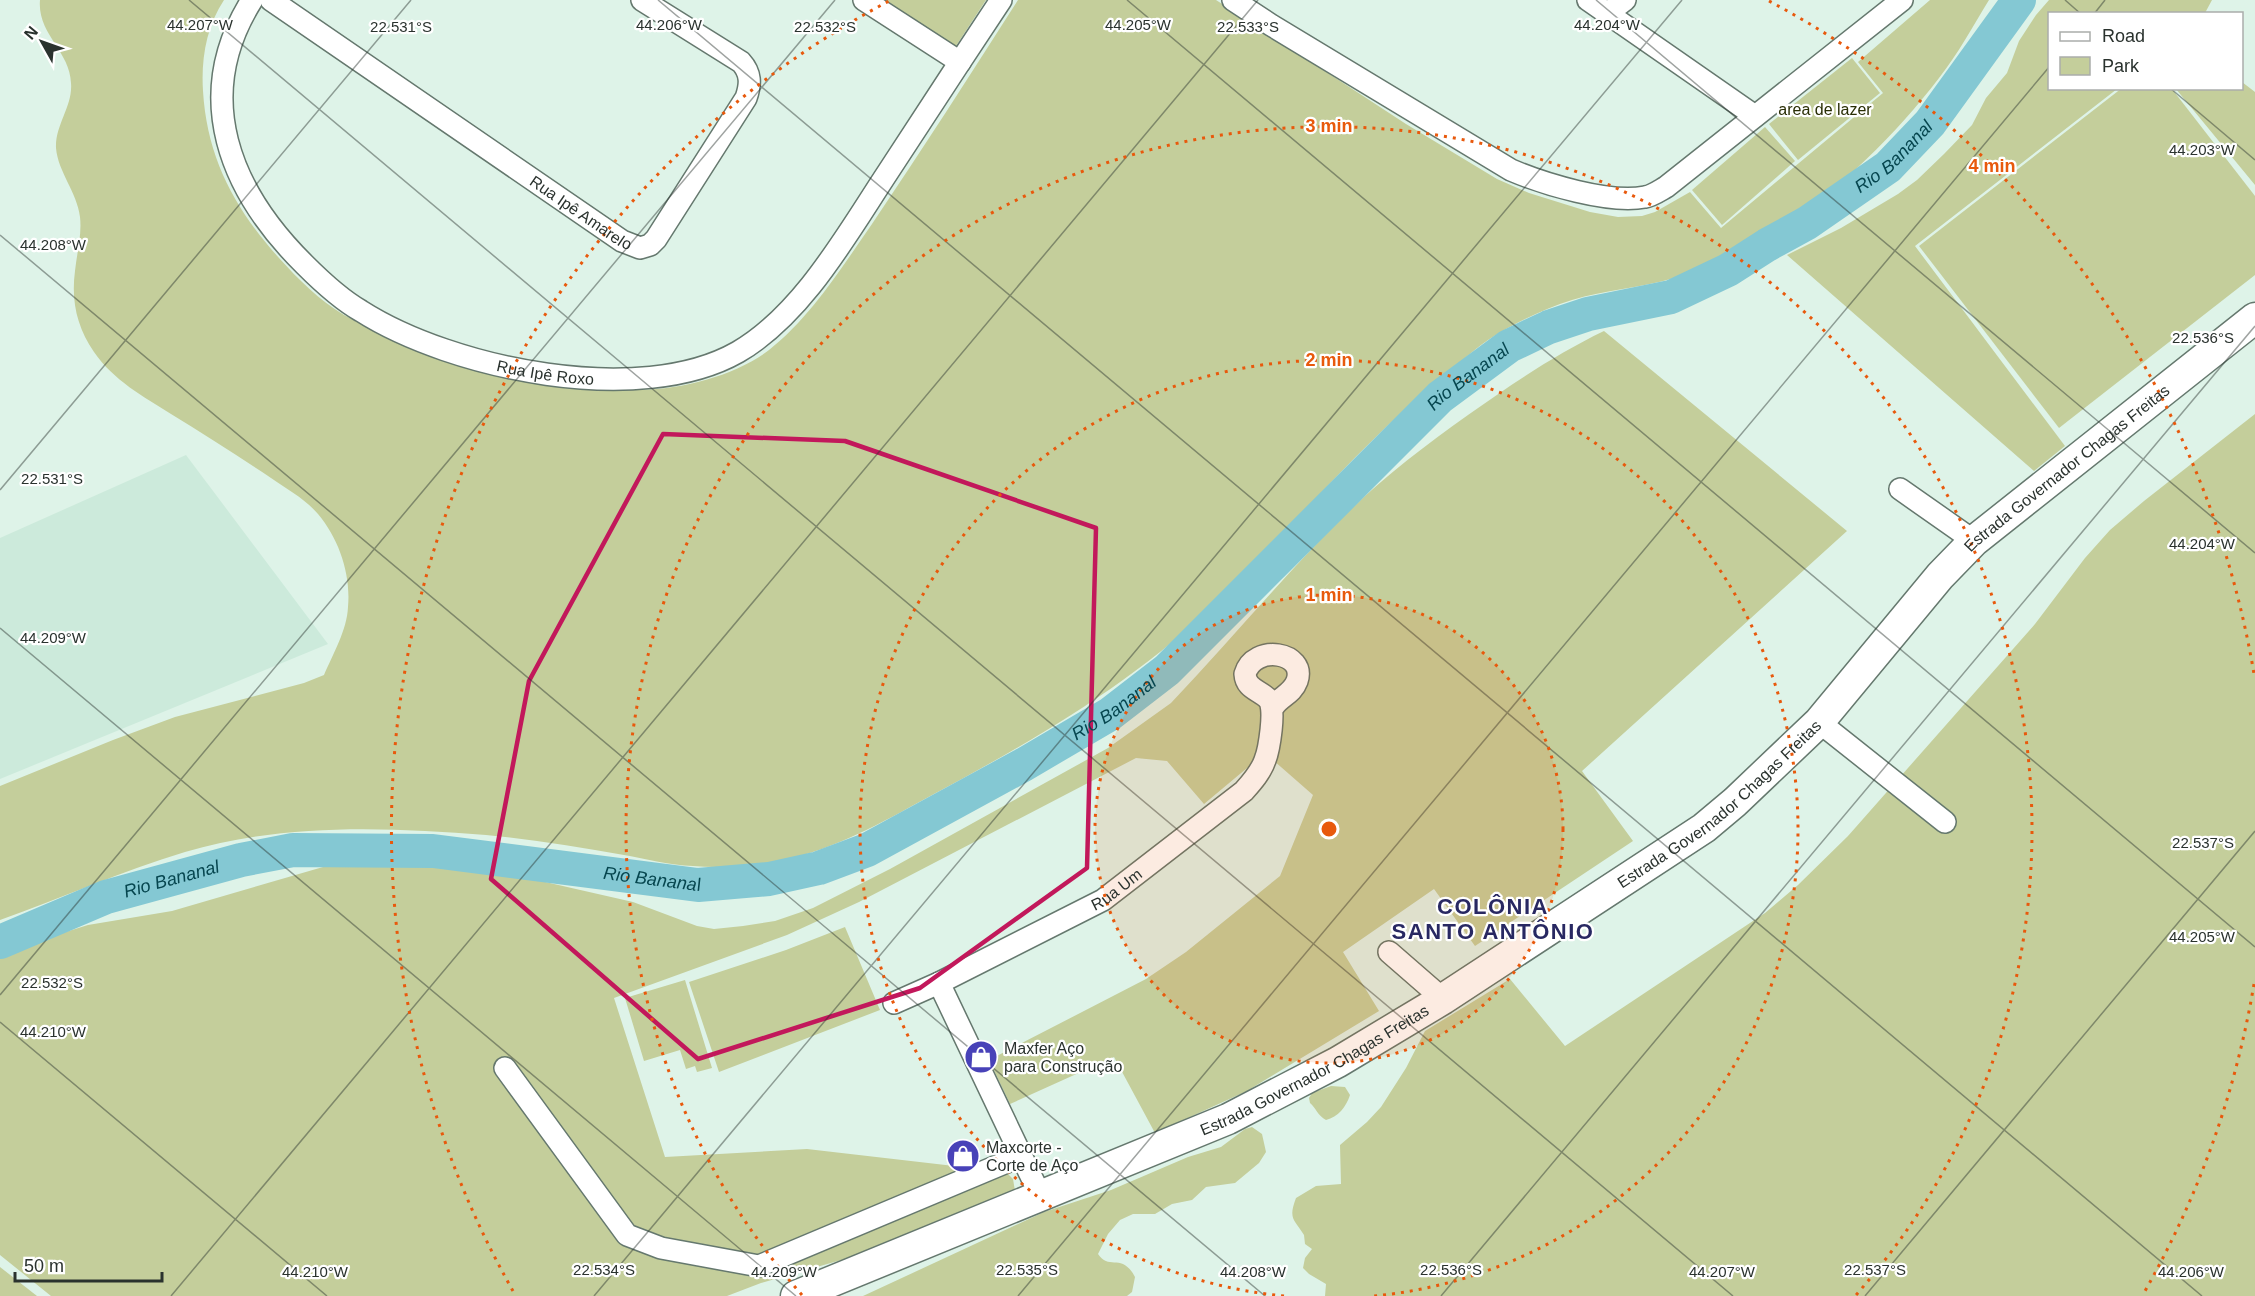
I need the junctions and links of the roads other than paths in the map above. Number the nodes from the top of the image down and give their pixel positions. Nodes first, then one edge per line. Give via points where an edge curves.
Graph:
1 (252, 0) edge
2 (271, 0) edge
3 (642, 0) edge
4 (864, 0) edge
5 (1000, 0) edge
6 (1233, 0) edge
7 (1588, 0) edge
8 (1902, 0) edge
9 (1616, 6) edge
10 (960, 62) junction
11 (1755, 116) junction
12 (2255, 318) edge
13 (1900, 489) dead end
14 (1974, 541) junction
15 (1273, 708) dead end
16 (1819, 722) junction
17 (1945, 822) dead end
18 (1389, 952) dead end
19 (939, 983) junction
20 (1443, 999) junction
21 (894, 1003) dead end
22 (505, 1068) dead end
23 (1022, 1156) junction
24 (1041, 1197) junction
25 (796, 1296) edge

1 - 10 street, Rua Ipê Roxo via 230,45 222,75 222,113 240,181 269,225 324,284 361,312 399,332 491,364 570,378 627,379 690,370 734,354 761,336 787,313 843,240
2 - 3 street, Rua Ipê Amarelo via 622,241 640,248 656,239 746,98 750,80 741,62
4 - 10 street
5 - 10 street, Rua Ipê Roxo
6 - 11 street via 1511,170 1599,195 1623,199 1658,192
7 - 9 street
8 - 11 street
9 - 11 street
12 - 14 main road, Estrada Governador Chagas Freitas
13 - 14 street
14 - 16 main road, Estrada Governador Chagas Freitas via 1940,576
15 - 19 street, Rua Um via 1266,758 1244,791 1103,900
16 - 17 street
16 - 20 main road, Estrada Governador Chagas Freitas via 1765,776 1704,828
18 - 20 street
19 - 21 street, Rua Um
19 - 23 street
20 - 24 main road, Estrada Governador Chagas Freitas via 1338,1062 1228,1119
22 - 23 street via 627,1235 661,1248 759,1266
23 - 24 street
24 - 25 main road, Estrada Governador Chagas Freitas

